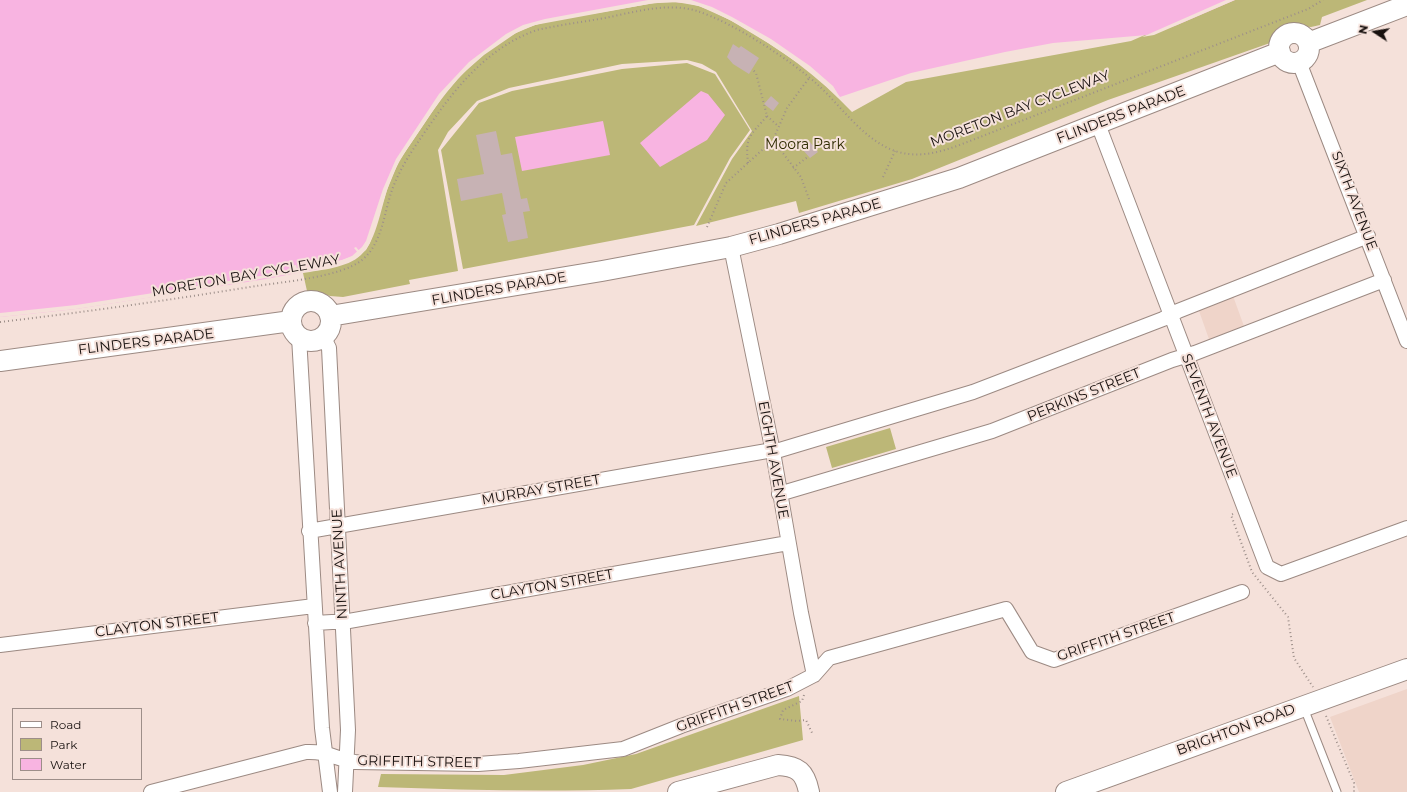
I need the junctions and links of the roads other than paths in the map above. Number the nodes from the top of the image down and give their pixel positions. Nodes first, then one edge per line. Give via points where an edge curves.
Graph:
1 (1405, 10) edge
2 (1308, 42) junction
3 (1280, 52) junction
4 (1299, 62) junction
5 (1098, 124) junction
6 (1368, 236) junction
7 (731, 247) junction
8 (1384, 280) junction
9 (1170, 315) junction
10 (330, 316) junction
11 (295, 329) junction
12 (323, 336) junction
13 (1407, 341) edge
14 (1186, 355) junction
15 (0, 361) edge
16 (773, 452) junction
17 (779, 494) junction
18 (337, 526) junction
19 (1407, 528) edge
20 (309, 531) junction
21 (788, 543) junction
22 (1242, 592) dead end
23 (314, 606) junction
24 (343, 622) junction
25 (315, 623) junction
26 (0, 645) edge
27 (1407, 668) edge
28 (814, 674) junction
29 (1309, 698) junction
30 (323, 752) junction
31 (346, 761) junction
32 (151, 792) edge
33 (330, 792) edge
34 (345, 792) edge
35 (678, 792) edge
36 (808, 792) edge
37 (1066, 792) edge
38 (1338, 792) edge

1 - 2 street
2 - 3 street via 1302,35 1292,33 1283,38 1279,47
2 - 4 street via 1307,56
3 - 4 street via 1286,60
3 - 5 street, FLINDERS PARADE
4 - 6 street, SIXTH AVENUE
5 - 7 street, FLINDERS PARADE via 959,178
5 - 9 street, SEVENTH AVENUE
6 - 8 street, SIXTH AVENUE
6 - 9 street
7 - 10 street, FLINDERS PARADE via 466,295
7 - 16 street, EIGHTH AVENUE
8 - 13 street, SIXTH AVENUE
8 - 14 street, PERKINS STREET
9 - 14 street, SEVENTH AVENUE
9 - 16 street via 973,392
10 - 11 street via 323,305 312,301 300,305 295,309
10 - 12 street via 330,327
11 - 12 street, FLINDERS PARADE via 311,341
11 - 15 street, FLINDERS PARADE via 219,332
11 - 20 street, NINTH AVENUE
12 - 18 street, NINTH AVENUE via 329,348
14 - 17 street, PERKINS STREET via 992,431
14 - 19 street, SEVENTH AVENUE via 1267,567 1281,574
16 - 17 street, EIGHTH AVENUE
16 - 18 street, MURRAY STREET via 759,452
17 - 21 street, EIGHTH AVENUE
18 - 20 street, MURRAY STREET
18 - 24 street, NINTH AVENUE
20 - 23 street, NINTH AVENUE
21 - 24 street, CLAYTON STREET
21 - 28 street, EIGHTH AVENUE
22 - 28 street, GRIFFITH STREET via 1054,660 1032,652 1006,609 829,658
23 - 25 street, NINTH AVENUE
23 - 26 street, CLAYTON STREET
24 - 25 street, CLAYTON STREET
24 - 31 street, NINTH AVENUE via 348,730
25 - 30 street, NINTH AVENUE
27 - 29 street, BRIGHTON ROAD
28 - 31 street, GRIFFITH STREET via 787,689 623,749 478,764
29 - 37 street, BRIGHTON ROAD
29 - 38 lane
30 - 31 street, GRIFFITH STREET
30 - 32 street via 306,752
30 - 33 street, NINTH AVENUE
31 - 34 street, NINTH AVENUE
35 - 36 street via 778,765 791,766 799,770 807,781

